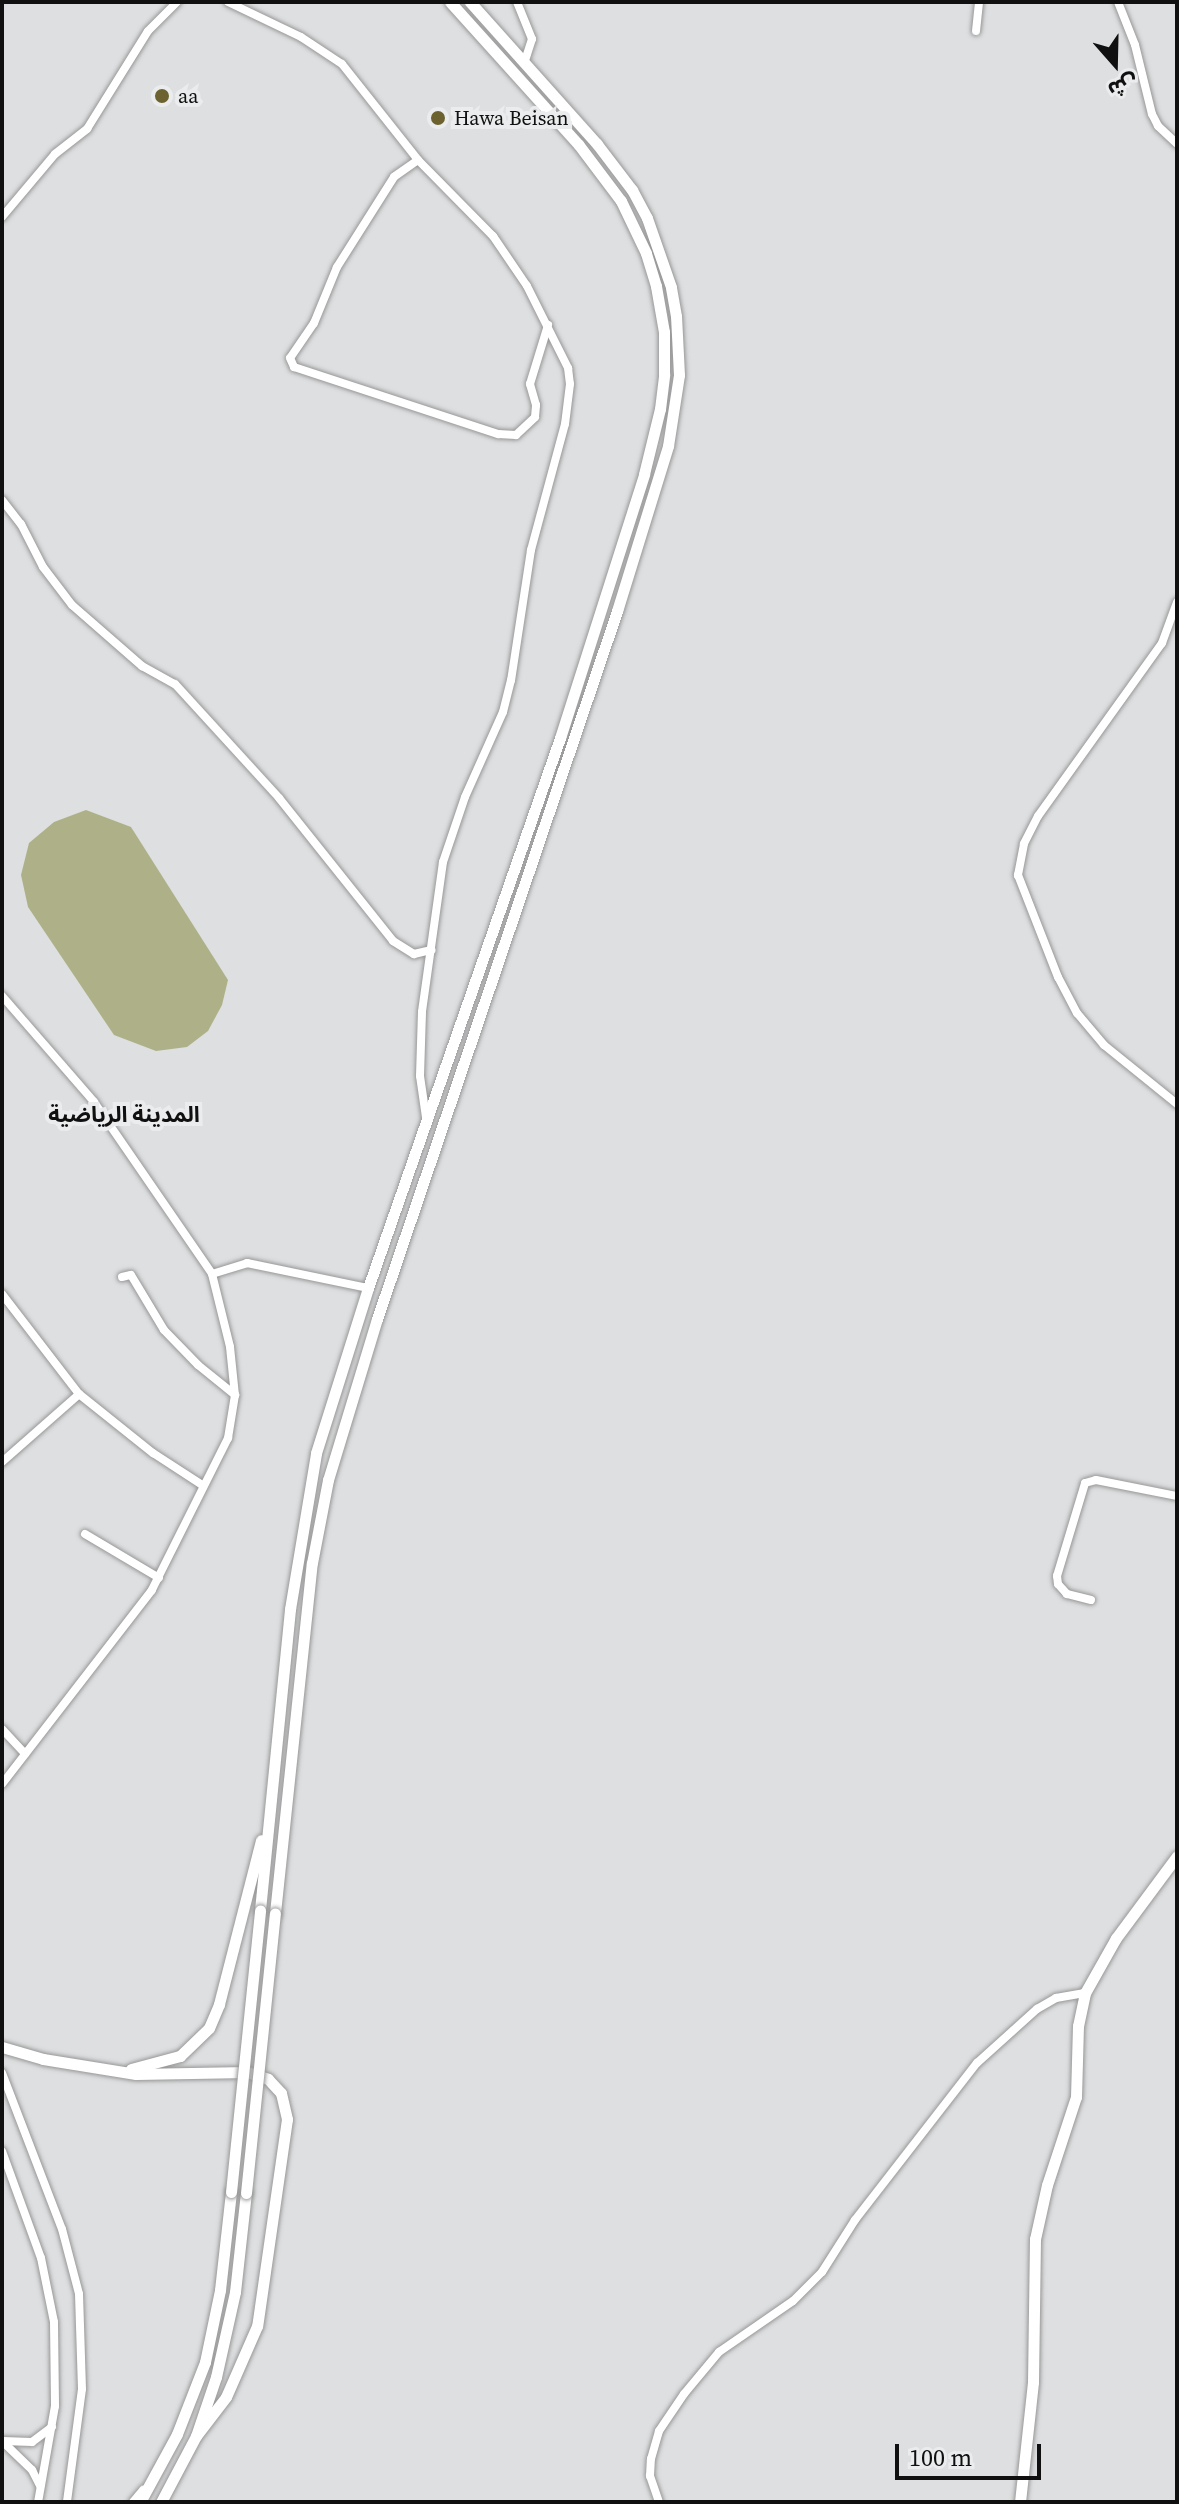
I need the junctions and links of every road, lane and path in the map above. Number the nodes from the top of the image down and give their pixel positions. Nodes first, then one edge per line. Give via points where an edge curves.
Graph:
1 (177, 2) edge
2 (228, 2) edge
3 (450, 2) edge
4 (470, 2) edge
5 (517, 2) edge
6 (979, 2) edge
7 (1118, 2) edge
8 (976, 31) dead end
9 (524, 64) junction
10 (1177, 144) edge
11 (418, 160) junction
12 (2, 217) edge
13 (548, 325) junction
14 (2, 500) edge
15 (1177, 602) edge
16 (432, 950) junction
17 (2, 996) edge
18 (1177, 1104) edge
19 (426, 1118) junction
20 (212, 1274) junction
21 (122, 1277) dead end
22 (368, 1288) junction
23 (2, 1294) edge
24 (79, 1394) junction
25 (235, 1395) junction
26 (2, 1462) edge
27 (202, 1485) junction
28 (1177, 1496) edge
29 (85, 1534) dead end
30 (159, 1578) junction
31 (1091, 1600) dead end
32 (2, 1729) edge
33 (25, 1754) junction
34 (2, 1784) edge
35 (271, 1801) junction
36 (1177, 1856) edge
37 (1085, 1993) junction
38 (2, 2047) edge
39 (119, 2071) junction
40 (2, 2073) edge
41 (2, 2151) edge
42 (52, 2426) junction
43 (196, 2436) junction
44 (2, 2441) edge
45 (152, 2481) junction
46 (41, 2487) junction
47 (38, 2502) edge
48 (67, 2502) edge
49 (133, 2502) edge
50 (140, 2502) edge
51 (161, 2502) edge
52 (659, 2502) edge
53 (1020, 2502) edge

1 - 12 street via 148,31 87,129 55,154
2 - 11 street via 301,37 342,64
3 - 19 main road via 578,144 621,201 656,286 665,349 660,409 644,474 560,738
4 - 9 main road
5 - 9 street via 532,39
6 - 8 street
7 - 10 street via 1152,114
9 - 43 main road, bridge via 613,162 647,218 676,316 676,405 591,693 492,974 328,1480 312,1563 227,2335
11 - 13 street via 493,236
11 - 13 street via 394,177 375,206 337,267 290,363 333,382 498,434 516,435 535,417 530,384
13 - 16 street via 568,368 565,424 531,550 503,712 448,840
14 - 16 street via 72,605 142,666 175,684 279,798 393,941 414,954
15 - 18 street via 1162,643 1038,816 1024,844 1018,875 1077,1013 1104,1045
16 - 19 street via 419,1049
17 - 20 street via 94,1102
19 - 22 main road
20 - 22 street via 247,1263
20 - 25 street via 230,1347
21 - 25 street via 131,1275 164,1330
22 - 35 main road via 307,1498
23 - 24 street
24 - 26 street
24 - 27 street
25 - 27 street via 228,1438
27 - 30 street
28 - 31 street via 1096,1480 1085,1483 1057,1576 1067,1594
29 - 30 street
30 - 33 street
32 - 33 street
33 - 34 street
35 - 39 main road via 209,2028 180,2056
35 - 45 main road, bridge via 220,2290 191,2403
36 - 37 main road via 1116,1938
37 - 52 street via 1056,1998 1037,2009 977,2063 855,2220 822,2272 783,2309 719,2352 659,2431 650,2476
37 - 53 main road via 1078,2026 1076,2097 1035,2239 1034,2368
38 - 39 main road
39 - 43 main road via 258,2074 276,2086 286,2110 257,2326 226,2397
40 - 48 street via 62,2229 79,2294 82,2389
41 - 42 street via 35,2237 51,2300 56,2364
42 - 44 street via 32,2442
42 - 46 street
43 - 51 main road
44 - 46 street via 32,2470
45 - 49 street
45 - 50 main road
46 - 47 street

